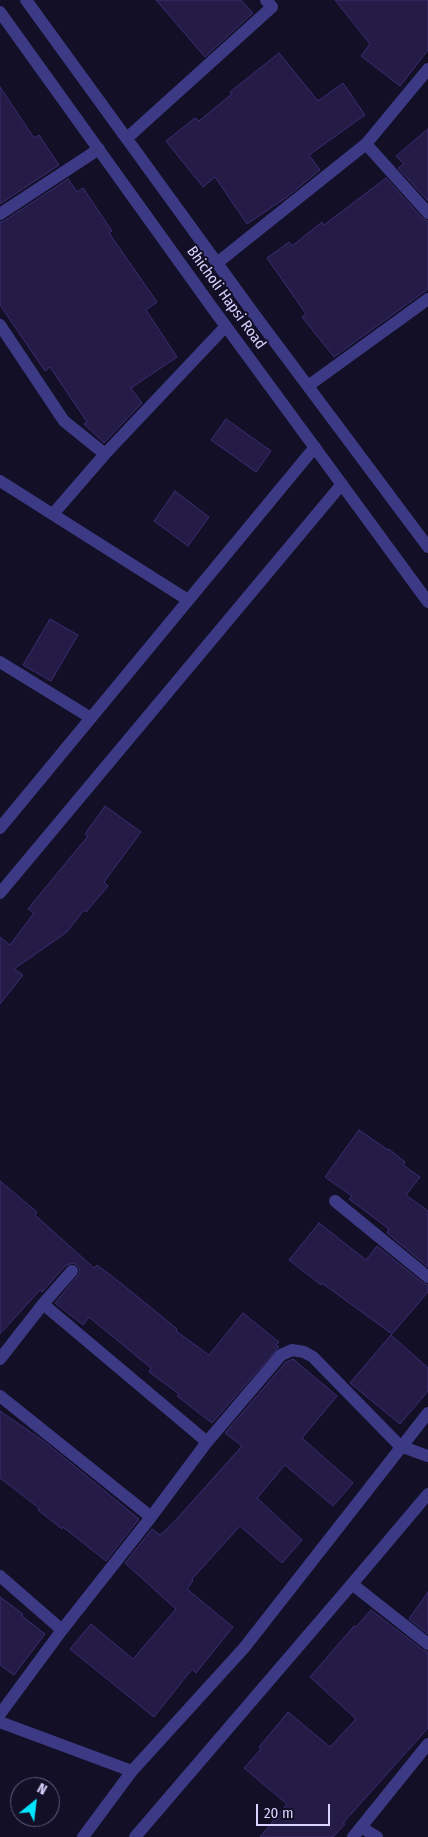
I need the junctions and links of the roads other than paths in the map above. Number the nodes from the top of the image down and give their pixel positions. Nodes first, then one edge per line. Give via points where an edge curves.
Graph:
1 (26, 0) edge
2 (272, 2) edge
3 (0, 12) edge
4 (428, 69) edge
5 (127, 138) junction
6 (366, 144) junction
7 (98, 149) junction
8 (428, 213) edge
9 (0, 214) edge
10 (218, 263) junction
11 (428, 299) edge
12 (0, 325) edge
13 (226, 326) junction
14 (308, 386) junction
15 (315, 447) junction
16 (105, 454) junction
17 (0, 481) edge
18 (342, 484) junction
19 (53, 514) junction
20 (428, 547) edge
21 (188, 600) junction
22 (428, 602) edge
23 (0, 662) edge
24 (91, 718) junction
25 (0, 828) edge
26 (0, 893) edge
27 (335, 1201) dead end
28 (72, 1271) dead end
29 (428, 1277) edge
30 (43, 1304) junction
31 (0, 1359) edge
32 (0, 1396) edge
33 (428, 1413) edge
34 (206, 1442) junction
35 (400, 1446) junction
36 (428, 1456) edge
37 (428, 1494) edge
38 (151, 1517) junction
39 (0, 1576) edge
40 (352, 1584) junction
41 (62, 1630) junction
42 (428, 1644) edge
43 (0, 1714) edge
44 (0, 1722) edge
45 (428, 1744) edge
46 (132, 1771) junction
47 (357, 1832) edge
48 (82, 1837) edge
49 (134, 1837) edge
50 (377, 1837) edge

1 - 5 street
2 - 5 street
3 - 7 street, Bhicholi Hapsi Road
4 - 6 street
5 - 10 street
6 - 8 street
6 - 10 street
7 - 9 street
7 - 13 street, Bhicholi Hapsi Road
10 - 14 street
11 - 14 street
12 - 16 street via 64,422
13 - 15 street, Bhicholi Hapsi Road
13 - 16 street
14 - 20 street
15 - 18 street, Bhicholi Hapsi Road
15 - 21 street
16 - 19 street
17 - 19 street
18 - 22 street, Bhicholi Hapsi Road
18 - 26 street
19 - 21 street
21 - 24 street
23 - 24 street
24 - 25 street
27 - 29 street
28 - 30 street
30 - 31 street
30 - 34 street
32 - 38 street
33 - 35 street
34 - 35 street via 281,1355 292,1350 313,1357
34 - 38 street
35 - 36 street
35 - 46 street via 244,1648
37 - 40 street
38 - 41 street
39 - 41 street
40 - 42 street
40 - 49 street
41 - 43 street
44 - 46 street
45 - 47 street
46 - 48 street
47 - 50 street

